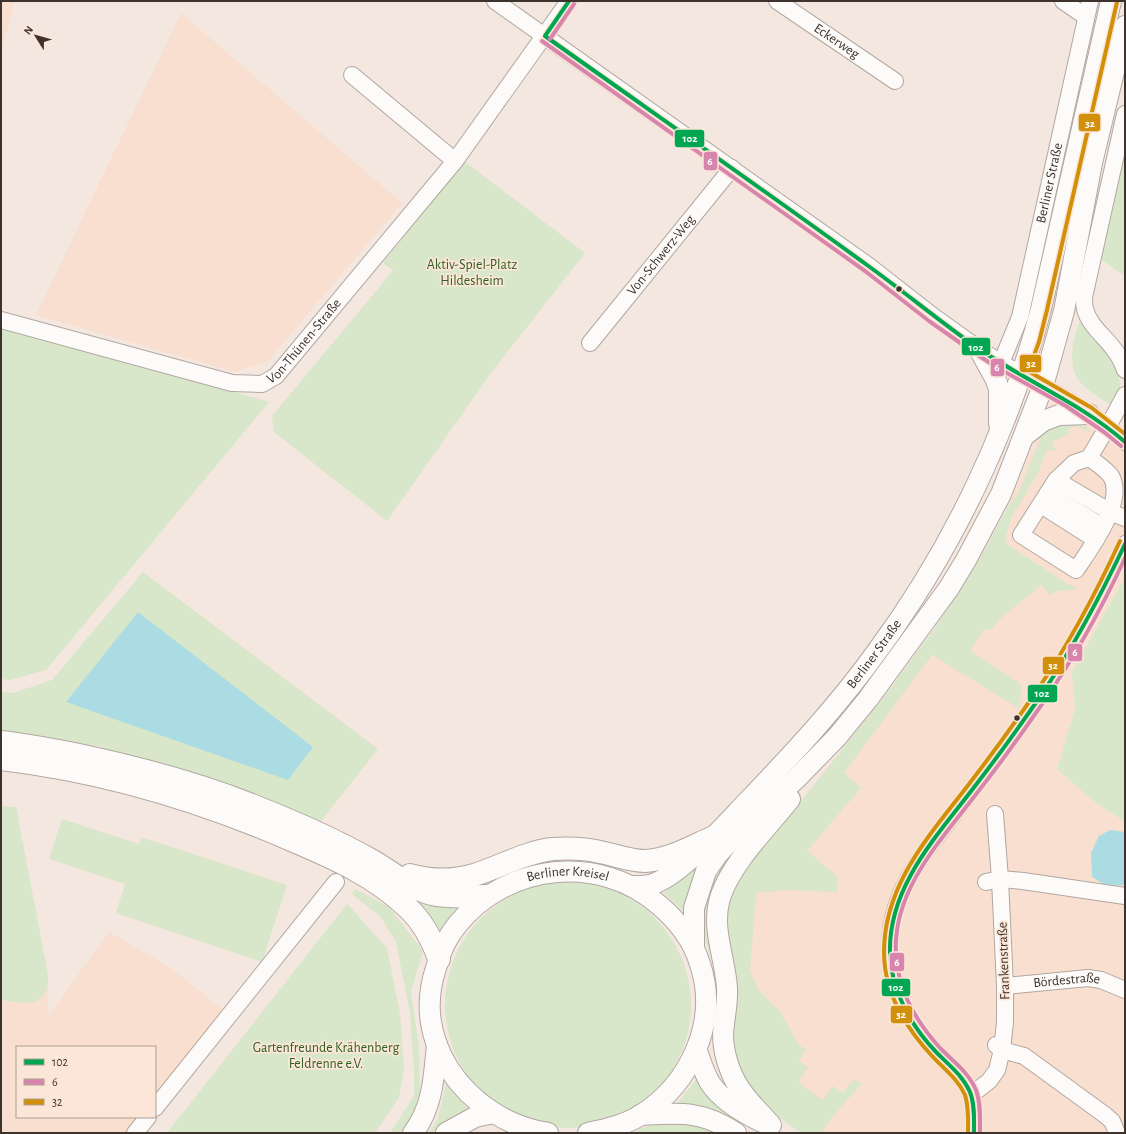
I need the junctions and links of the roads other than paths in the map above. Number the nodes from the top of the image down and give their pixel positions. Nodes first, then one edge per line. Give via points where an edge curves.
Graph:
1 (495, 1) edge
2 (569, 1) edge
3 (777, 1) edge
4 (1063, 1) edge
5 (1090, 1) edge
6 (1111, 1) edge
7 (1086, 17) junction
8 (1125, 26) edge
9 (545, 36) junction
10 (352, 75) dead end
11 (895, 81) dead end
12 (1125, 114) edge
13 (455, 161) junction
14 (732, 168) junction
15 (1, 320) edge
16 (590, 343) dead end
17 (979, 348) junction
18 (1001, 363) junction
19 (1124, 363) edge
20 (1021, 374) junction
21 (1043, 386) junction
22 (1125, 395) edge
23 (1088, 414) junction
24 (1108, 427) junction
25 (998, 434) junction
26 (1024, 436) junction
27 (1125, 442) edge
28 (1089, 458) junction
29 (1048, 492) junction
30 (1118, 515) edge
31 (1099, 534) junction
32 (1125, 544) edge
33 (838, 737) junction
34 (1, 742) edge
35 (1, 759) edge
36 (995, 814) dead end
37 (714, 837) junction
38 (373, 861) junction
39 (993, 881) junction
40 (336, 882) dead end
41 (631, 886) junction
42 (486, 896) junction
43 (1125, 896) edge
44 (694, 947) junction
45 (438, 959) junction
46 (1005, 986) junction
47 (1125, 990) edge
48 (437, 1044) junction
49 (999, 1048) junction
50 (697, 1051) junction
51 (971, 1095) junction
52 (156, 1107) edge
53 (494, 1113) junction
54 (640, 1115) junction
55 (147, 1118) edge
56 (776, 1129) edge
57 (135, 1133) edge
58 (413, 1133) edge
59 (446, 1133) edge
60 (548, 1133) edge
61 (588, 1133) edge
62 (736, 1133) edge
63 (974, 1133) edge
64 (1117, 1133) edge

1 - 9 street
2 - 9 street, Von-Thünen-Straße
3 - 11 street, Eckerweg
4 - 7 street
5 - 7 street, Berliner Straße
6 - 20 main road, Berliner Straße via 1041,308
7 - 18 street, Berliner Straße via 1020,317
8 - 21 main road, Berliner Straße via 1092,163 1064,311
9 - 13 street, Von-Thünen-Straße
9 - 14 street
10 - 13 street
12 - 19 street via 1084,297 1085,310 1091,321
13 - 15 street, Von-Thünen-Straße via 276,376 262,384 232,383
14 - 16 street, Von-Schwerz-Weg
14 - 17 street
17 - 18 street
17 - 25 main road via 999,389
18 - 20 street
20 - 21 street
20 - 25 main road, Berliner Straße
21 - 23 street
21 - 26 main road, Berliner Straße
22 - 24 street
23 - 24 street
23 - 26 main road via 1059,415 1043,421
24 - 27 street
24 - 28 street
25 - 37 main road, Berliner Straße via 972,492 928,576 882,645 823,720
26 - 33 main road, Berliner Straße via 1001,494 949,588
28 - 29 street via 1074,463
28 - 30 street via 1112,477
29 - 30 street
29 - 31 street
29 - 31 street via 1021,535 1076,570
30 - 31 street
32 - 51 street via 1098,599 1044,690 917,862 901,891 893,918 890,952 899,995 911,1021 962,1079
33 - 44 main road, Berliner Straße via 732,839 706,871 694,908
33 - 56 main road via 738,863 721,895 718,911 718,942 727,989 723,1033 726,1059 739,1088
34 - 38 highway via 104,760 193,785 258,807
35 - 45 highway via 77,772 150,790 250,822 310,848 364,875 397,898 425,928 434,944
36 - 39 street, Frankenstraße
37 - 38 highway via 672,856 658,859 633,860 582,849 552,850 523,855 474,875 446,880 400,872
37 - 41 main road, Berliner Straße via 687,862 664,878 654,883
38 - 42 highway via 418,889 446,896
39 - 43 street via 1023,881
39 - 46 street, Frankenstraße via 996,935
40 - 52 street
41 - 42 main road, Berliner Kreisel via 604,875 551,872 517,880
41 - 44 main road, Berliner Kreisel via 649,896 674,919
42 - 45 main road, Berliner Kreisel via 456,926
44 - 50 main road, Berliner Kreisel via 703,970 706,996 705,1022
45 - 48 main road, Berliner Kreisel via 429,994 432,1032
46 - 47 street, Bördestraße via 1088,978 1101,980
46 - 49 street, Frankenstraße via 1005,1022
48 - 53 main road, Berliner Kreisel via 455,1077 466,1091
48 - 58 main road via 432,1091 427,1109
49 - 51 street, Frankenstraße via 997,1070 989,1081
49 - 64 street via 1024,1056 1105,1115 1112,1121
50 - 54 main road, Berliner Kreisel via 680,1079
50 - 56 main road via 703,1070 721,1095 738,1109
51 - 63 street
53 - 59 main road via 475,1117
53 - 60 main road, Berliner Kreisel via 521,1126
54 - 61 main road, Berliner Kreisel via 623,1124
54 - 62 main road via 697,1115 722,1123
55 - 57 street

